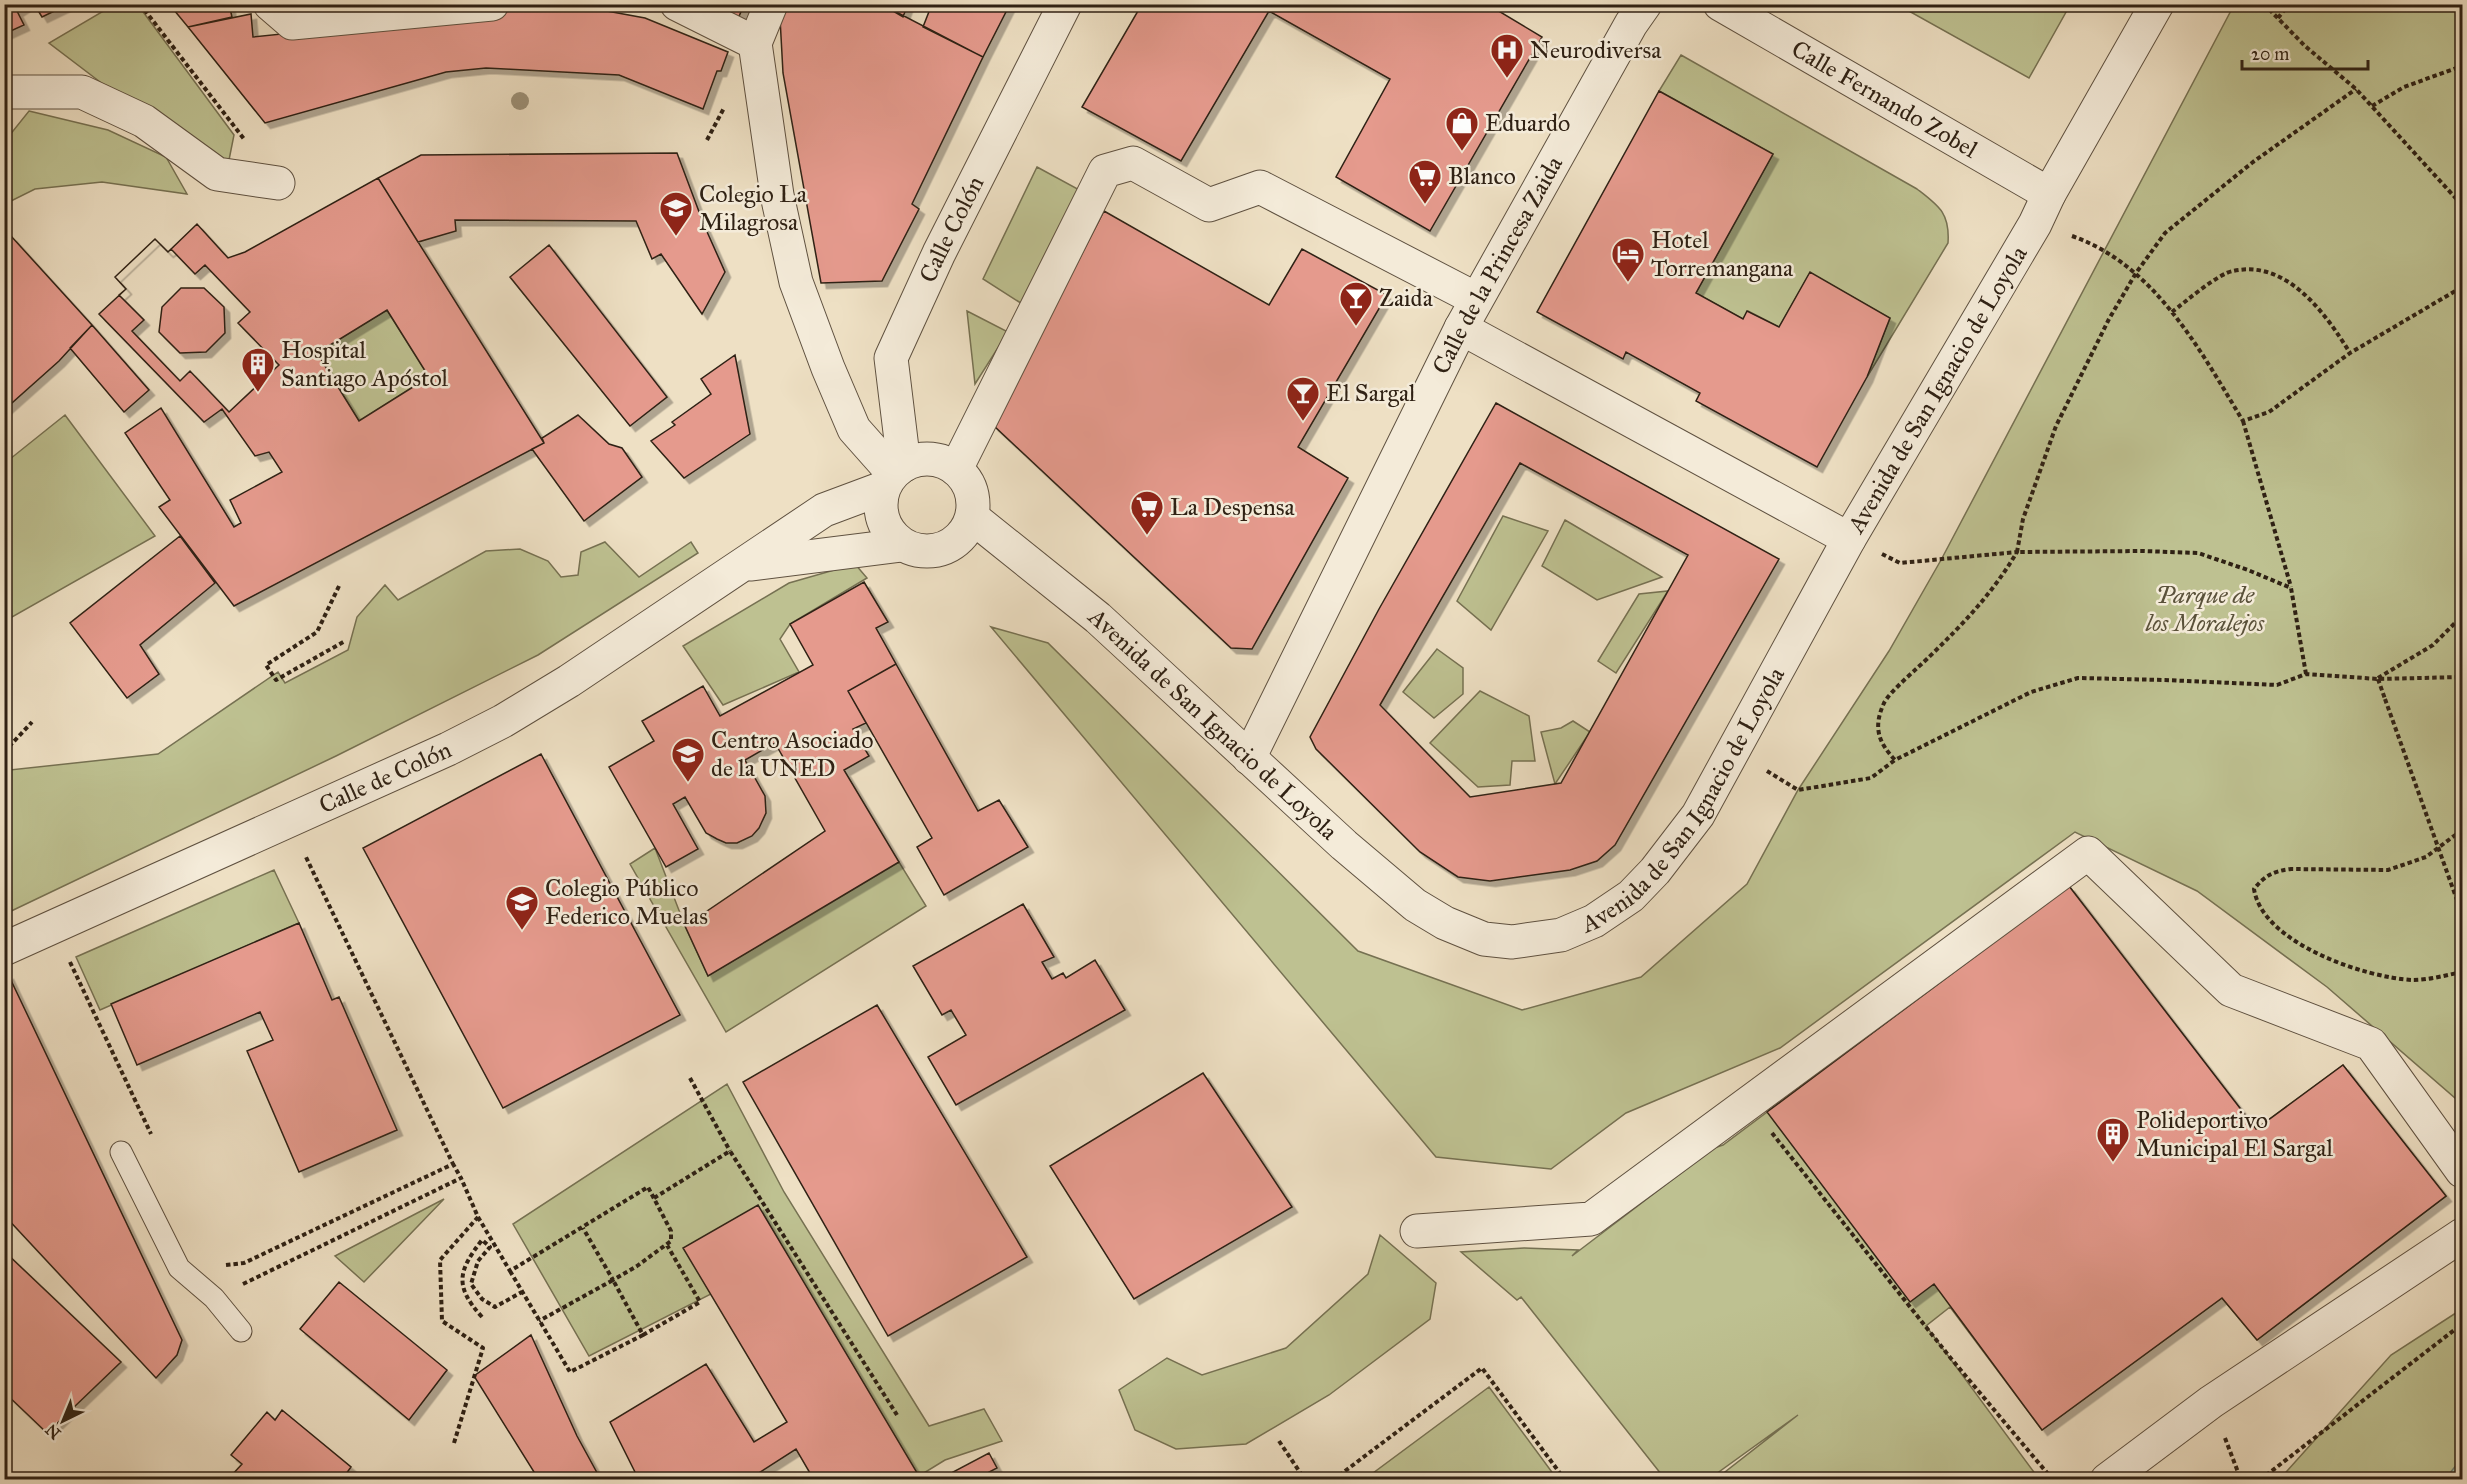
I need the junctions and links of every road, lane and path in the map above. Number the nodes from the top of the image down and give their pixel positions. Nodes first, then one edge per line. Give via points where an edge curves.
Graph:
1 (140, 4) edge
2 (270, 4) edge
3 (492, 4) edge
4 (677, 4) edge
5 (771, 4) edge
6 (1065, 4) edge
7 (1645, 4) edge
8 (1720, 4) edge
9 (2157, 4) edge
10 (2264, 4) edge
11 (2289, 4) edge
12 (2278, 18) junction
13 (756, 43) junction
14 (2463, 66) edge
15 (2356, 89) junction
16 (4, 92) edge
17 (2372, 106) junction
18 (278, 183) joint
19 (2049, 194) junction
20 (2463, 206) edge
21 (2035, 224) junction
22 (2136, 273) junction
23 (2463, 287) edge
24 (1476, 299) junction
25 (2172, 312) junction
26 (1461, 327) junction
27 (2350, 353) junction
28 (2243, 421) junction
29 (956, 469) junction
30 (894, 475) junction
31 (972, 517) junction
32 (1849, 539) junction
33 (902, 544) junction
34 (2017, 552) junction
35 (744, 565) junction
36 (339, 586) dead end
37 (2291, 588) junction
38 (2463, 616) edge
39 (345, 641) dead end
40 (2306, 674) junction
41 (2463, 677) edge
42 (2378, 679) junction
43 (32, 722) dead end
44 (1736, 745) junction
45 (4, 752) edge
46 (1250, 758) junction
47 (1895, 760) junction
48 (289, 822) junction
49 (2463, 830) edge
50 (2463, 915) edge
51 (53, 927) junction
52 (4, 949) edge
53 (2463, 972) edge
54 (690, 1078) dead end
55 (1749, 1105) junction
56 (154, 1141) dead end
57 (730, 1151) junction
58 (121, 1152) dead end
59 (453, 1164) junction
60 (2463, 1171) edge
61 (460, 1178) junction
62 (654, 1198) junction
63 (478, 1217) junction
64 (583, 1228) junction
65 (1417, 1231) dead end
66 (2463, 1235) edge
67 (667, 1245) junction
68 (221, 1265) dead end
69 (510, 1271) junction
70 (613, 1280) junction
71 (522, 1292) junction
72 (214, 1298) junction
73 (482, 1317) dead end
74 (539, 1321) junction
75 (2463, 1324) edge
76 (241, 1331) dead end
77 (644, 1335) junction
78 (897, 1415) dead end
79 (1279, 1441) dead end
80 (454, 1443) dead end
81 (1305, 1479) edge
82 (1333, 1479) edge
83 (1565, 1479) edge
84 (2053, 1479) edge
85 (2107, 1479) edge
86 (2260, 1479) edge

1 - 18 path
2 - 3 street via 292,23
4 - 13 street
5 - 13 street
6 - 30 street, Calle Colón via 939,253 891,358
7 - 24 street, Calle de la Princesa Zaida
8 - 19 street, Calle Fernando Zobel
9 - 19 street, Avenida de San Ignacio de Loyola
10 - 12 path
11 - 12 path
12 - 15 path
13 - 30 street via 777,195 796,282 854,429
14 - 17 path via 2404,87
15 - 17 path
15 - 22 path via 2253,162 2165,233
16 - 18 street via 82,92 144,121 218,174
17 - 20 path
19 - 21 street, Avenida de San Ignacio de Loyola
21 - 22 path via 2081,239
21 - 32 street, Avenida de San Ignacio de Loyola
22 - 25 path
22 - 34 path via 2056,426 2023,519
23 - 27 path
24 - 26 street, Calle de la Princesa Zaida
24 - 29 street via 1260,187 1209,205 1133,163 1105,171
25 - 27 path via 2231,271 2254,269 2289,281 2332,323
25 - 28 path
26 - 32 street
26 - 46 street, Calle de la Princesa Zaida
27 - 28 path via 2285,402
28 - 37 path
29 - 30 street via 944,462 917,460
29 - 31 street via 971,491
30 - 33 street via 880,513 892,536
30 - 35 street, Calle de Colón via 824,510
31 - 33 street via 967,529 947,547 922,552
31 - 46 street, Avenida de San Ignacio de Loyola via 1098,618
32 - 34 path via 1900,562
32 - 44 street, Avenida de San Ignacio de Loyola
33 - 35 street, Calle de Colón
34 - 37 path via 2198,553
34 - 47 path via 2000,582 1978,607 1885,700 1878,722 1882,746
35 - 48 street, Calle de Colón via 502,721
36 - 39 path via 317,632 266,665 276,680
37 - 40 path
38 - 42 path via 2433,645
40 - 42 path
40 - 47 path via 2277,685 2078,678 2031,692
41 - 42 path
42 - 50 path, bridge
43 - 45 path
44 - 46 street, Avenida de San Ignacio de Loyola via 1698,815 1655,872 1631,896 1594,921 1561,934 1512,942 1484,939 1415,905
44 - 47 path via 1774,777 1798,790 1871,778
48 - 51 street, Calle de Colón
48 - 59 path
49 - 53 path via 2426,857 2388,870 2276,871 2263,877 2254,889 2256,901 2269,920 2290,937 2349,967 2414,980
51 - 52 street, Calle de Colón
51 - 56 path
54 - 57 path
55 - 60 street via 2088,853 2231,990 2371,1044
55 - 65 street via 1592,1219
55 - 84 path via 1949,1356
57 - 62 path
57 - 78 path
58 - 72 lane via 178,1268
59 - 61 path
59 - 68 path via 244,1263
61 - 63 path
61 - 72 path
62 - 64 path via 648,1187
62 - 67 path via 671,1231
63 - 69 path
63 - 80 path via 440,1260 442,1321 483,1348
64 - 69 path
64 - 70 path
66 - 85 street via 2211,1402
67 - 70 path
67 - 77 path via 700,1302
69 - 71 path
70 - 74 path
70 - 77 path
71 - 73 path via 495,1306 482,1299 471,1284 478,1262 490,1247 482,1240 466,1261 462,1282 469,1303
71 - 74 path
72 - 76 lane
74 - 77 path via 570,1372
75 - 86 path
79 - 81 path
82 - 83 path via 1482,1368

